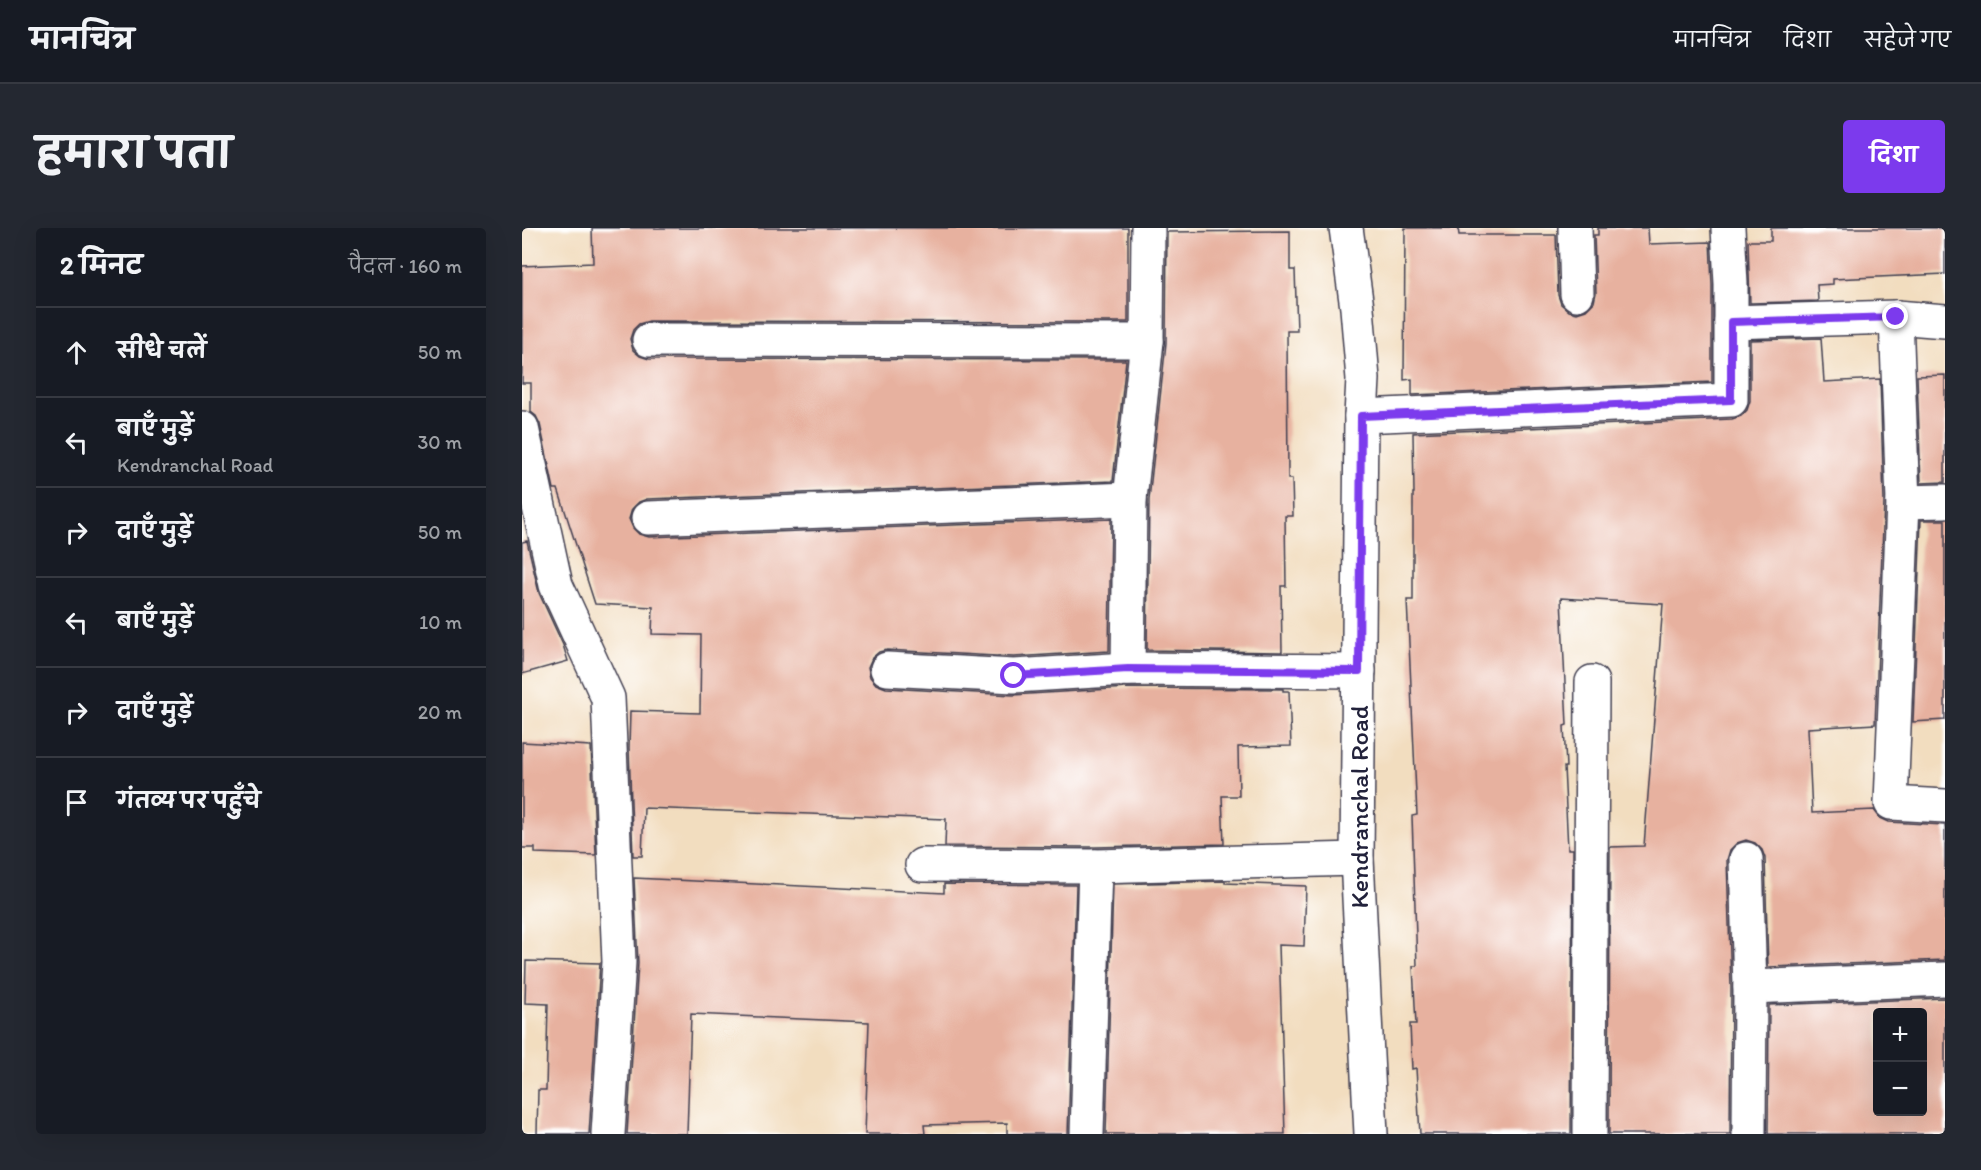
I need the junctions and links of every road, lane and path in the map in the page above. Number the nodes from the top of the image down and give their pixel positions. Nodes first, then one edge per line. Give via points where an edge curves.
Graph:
1 (1148, 228) edge
2 (1346, 228) edge
3 (1575, 228) edge
4 (1728, 228) edge
5 (1577, 294) dead end
6 (1896, 317) junction
7 (1945, 321) edge
8 (1731, 322) junction
9 (649, 340) dead end
10 (1147, 341) junction
11 (1361, 416) junction
12 (522, 428) edge
13 (1130, 499) junction
14 (1945, 501) edge
15 (1903, 502) junction
16 (648, 518) dead end
17 (887, 669) dead end
18 (1128, 669) junction
19 (1359, 671) junction
20 (1592, 682) dead end
21 (1945, 806) edge
22 (1357, 859) junction
23 (1746, 859) dead end
24 (922, 866) dead end
25 (1095, 866) junction
26 (1945, 979) edge
27 (1750, 987) junction
28 (608, 1134) edge
29 (1087, 1134) edge
30 (1371, 1134) edge
31 (1590, 1134) edge
32 (1749, 1134) edge

1 - 10 street
2 - 11 street, Kendranchal Road via 1363,379
3 - 5 street
4 - 8 street
6 - 7 street
6 - 8 street
6 - 15 street
8 - 11 street via 1731,400
9 - 10 street
10 - 13 street
11 - 19 street, Kendranchal Road
12 - 28 street via 556,585 608,698 619,962
13 - 16 street
13 - 18 street
14 - 15 street
15 - 21 street via 1891,803
17 - 18 street via 1014,676
18 - 19 street
19 - 22 street, Kendranchal Road
20 - 31 street
22 - 25 street
22 - 30 street, Kendranchal Road
23 - 27 street
24 - 25 street
25 - 29 street
26 - 27 street
27 - 32 street

